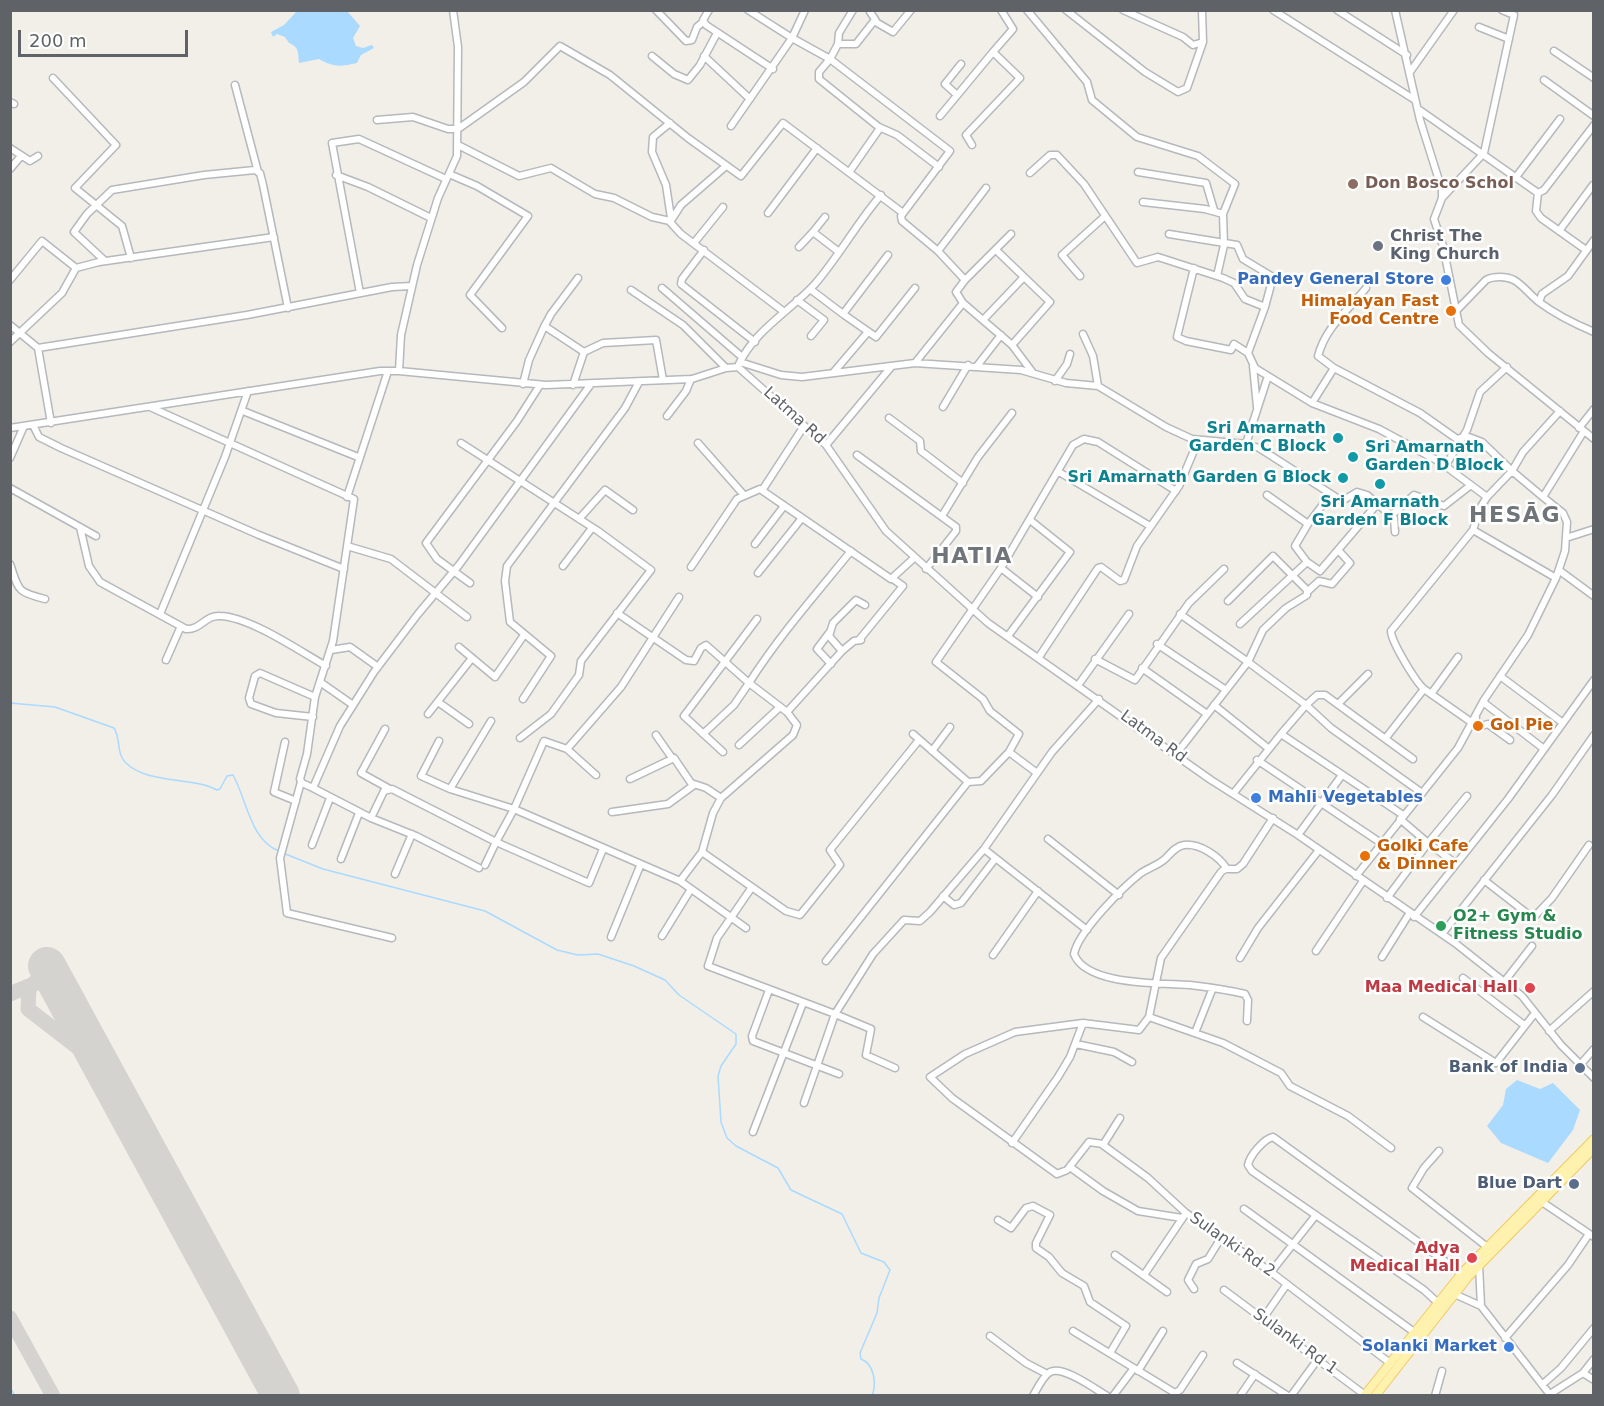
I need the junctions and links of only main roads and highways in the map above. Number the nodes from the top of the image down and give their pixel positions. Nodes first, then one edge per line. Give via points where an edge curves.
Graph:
1 (1593, 1139) edge
2 (1593, 1148) edge
3 (1490, 1249) junction
4 (1450, 1292) junction
5 (1364, 1395) edge
6 (1375, 1395) edge

1 - 3 main road
2 - 3 main road
3 - 4 main road
4 - 5 main road via 1437,1302
4 - 6 main road

